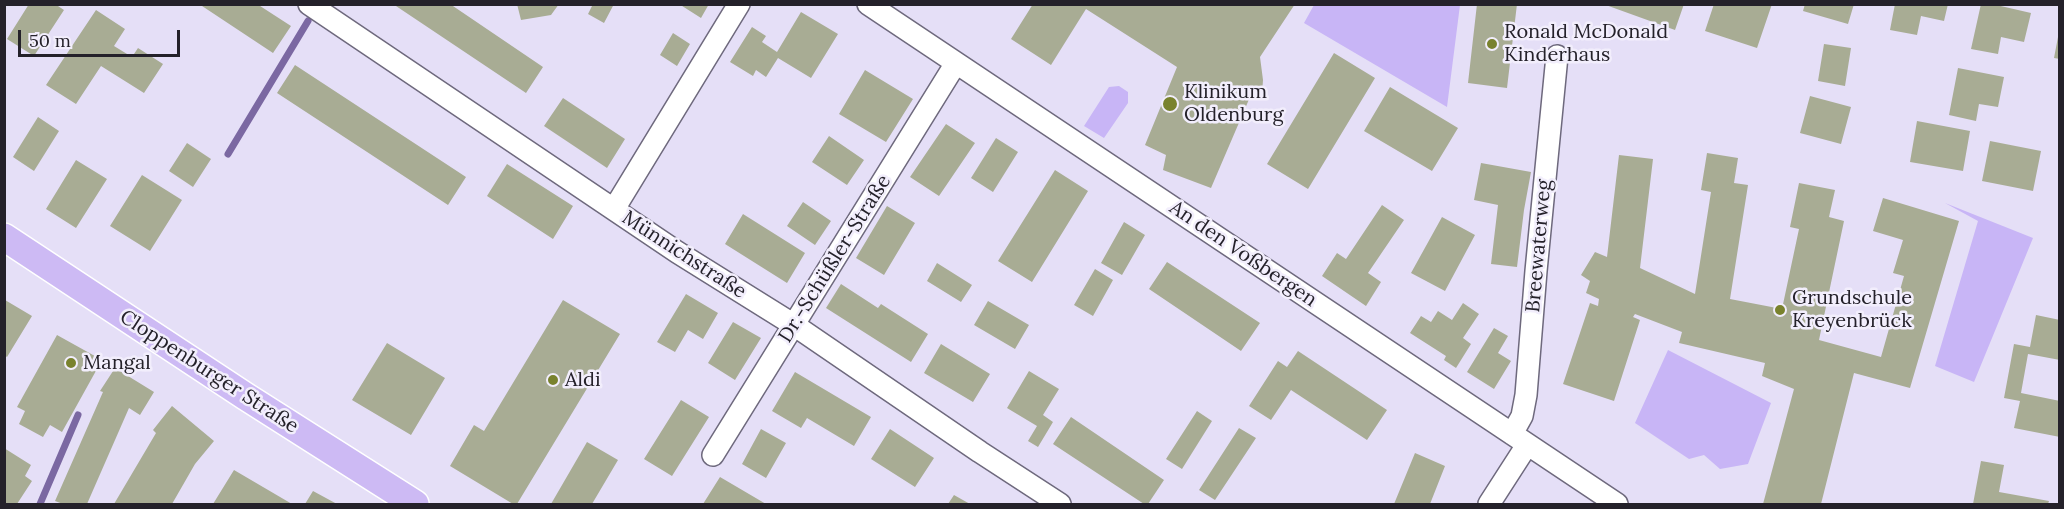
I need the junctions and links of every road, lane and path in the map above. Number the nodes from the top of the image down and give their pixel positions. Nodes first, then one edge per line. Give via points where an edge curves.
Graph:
1 (309, 4) edge
2 (739, 4) edge
3 (868, 4) edge
4 (1557, 56) dead end
5 (956, 63) junction
6 (614, 209) junction
7 (4, 237) edge
8 (794, 325) junction
9 (1520, 440) junction
10 (713, 455) dead end
11 (416, 504) edge
12 (1060, 504) edge
13 (1489, 504) edge
14 (1617, 504) edge

1 - 6 street, Münnichstraße
2 - 6 street
3 - 5 street, An den Voßbergen
4 - 9 street, Breewaterweg
5 - 8 street, Dr.-Schüßler-Straße
5 - 9 street, An den Voßbergen
6 - 8 street, Münnichstraße
7 - 11 main road, Cloppenburger Straße
8 - 10 street, Dr.-Schüßler-Straße
8 - 12 street, Münnichstraße
9 - 13 street, Breewaterweg
9 - 14 street, An den Voßbergen

